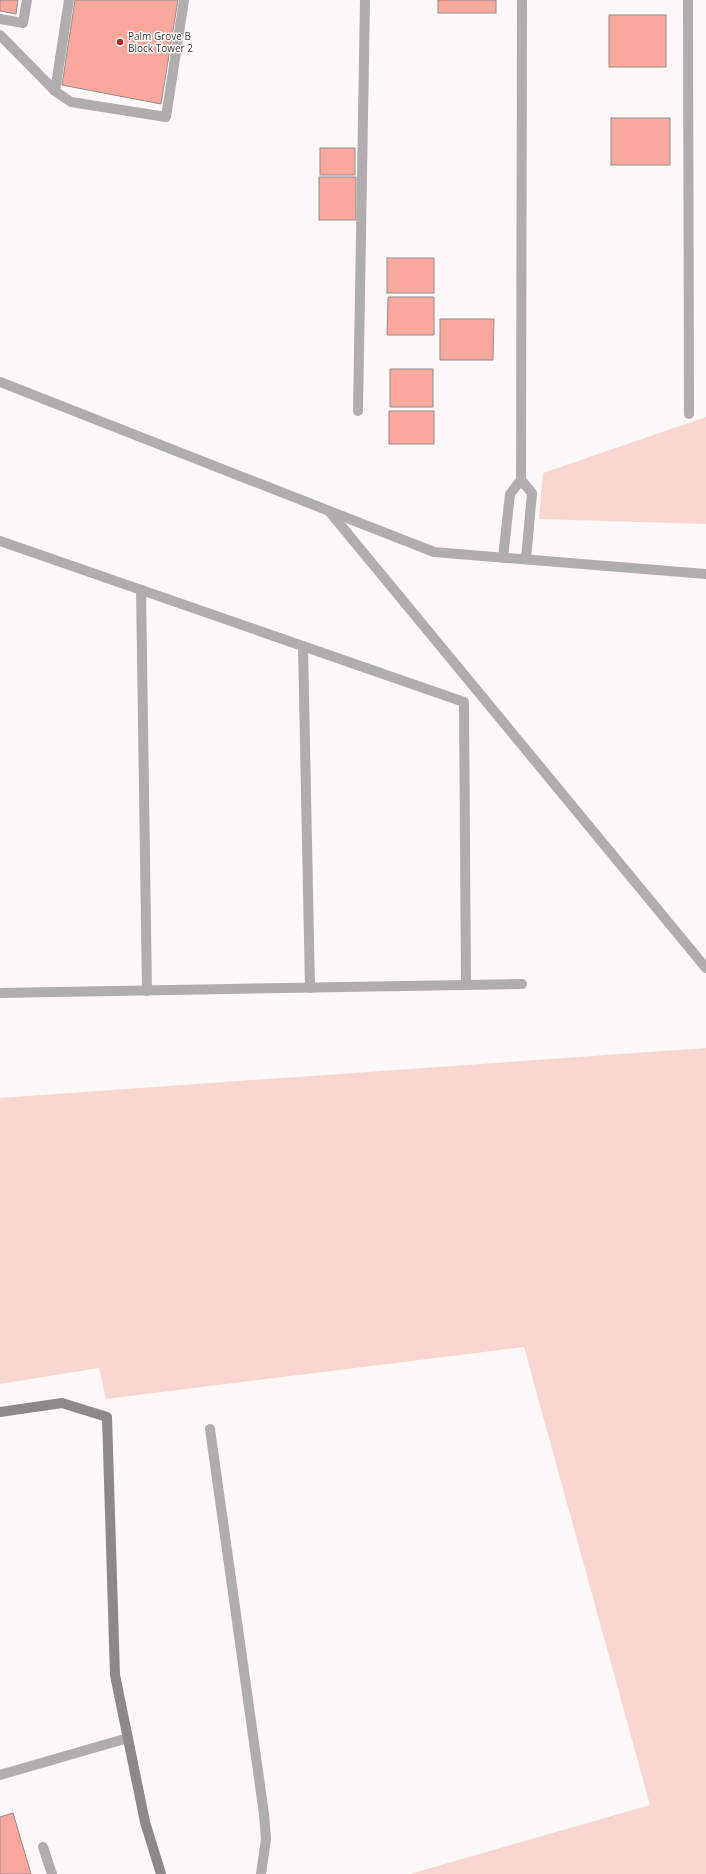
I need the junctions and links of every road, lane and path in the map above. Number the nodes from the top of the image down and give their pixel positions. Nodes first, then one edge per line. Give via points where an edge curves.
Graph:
1 (27, 0) edge
2 (69, 0) edge
3 (184, 0) edge
4 (365, 0) edge
5 (522, 0) edge
6 (688, 0) edge
7 (0, 18) edge
8 (0, 35) edge
9 (56, 91) junction
10 (0, 382) edge
11 (358, 412) dead end
12 (689, 414) dead end
13 (521, 480) junction
14 (329, 510) junction
15 (0, 541) edge
16 (503, 558) junction
17 (526, 559) junction
18 (706, 574) edge
19 (141, 590) junction
20 (303, 646) junction
21 (706, 968) edge
22 (522, 984) dead end
23 (466, 985) junction
24 (310, 988) junction
25 (147, 991) junction
26 (0, 993) edge
27 (0, 1412) edge
28 (210, 1429) dead end
29 (128, 1738) junction
30 (0, 1775) edge
31 (44, 1847) dead end
32 (52, 1874) edge
33 (161, 1874) edge
34 (261, 1874) edge

1 - 7 street via 23,23
2 - 9 street
3 - 9 street via 166,117 71,102
4 - 11 street
5 - 13 street
6 - 12 street
8 - 9 street
10 - 14 street
13 - 16 street via 510,494
13 - 17 street via 532,493
14 - 16 street via 434,552
14 - 21 street
15 - 19 street
16 - 17 street
17 - 18 street
19 - 20 street
19 - 25 street
20 - 23 street via 464,702
20 - 24 street
22 - 23 street
23 - 24 street
24 - 25 street
25 - 26 street
27 - 29 main road via 62,1403 107,1418 115,1675
28 - 34 street via 264,1814 266,1839
29 - 30 street
29 - 33 main road via 145,1822
31 - 32 street

